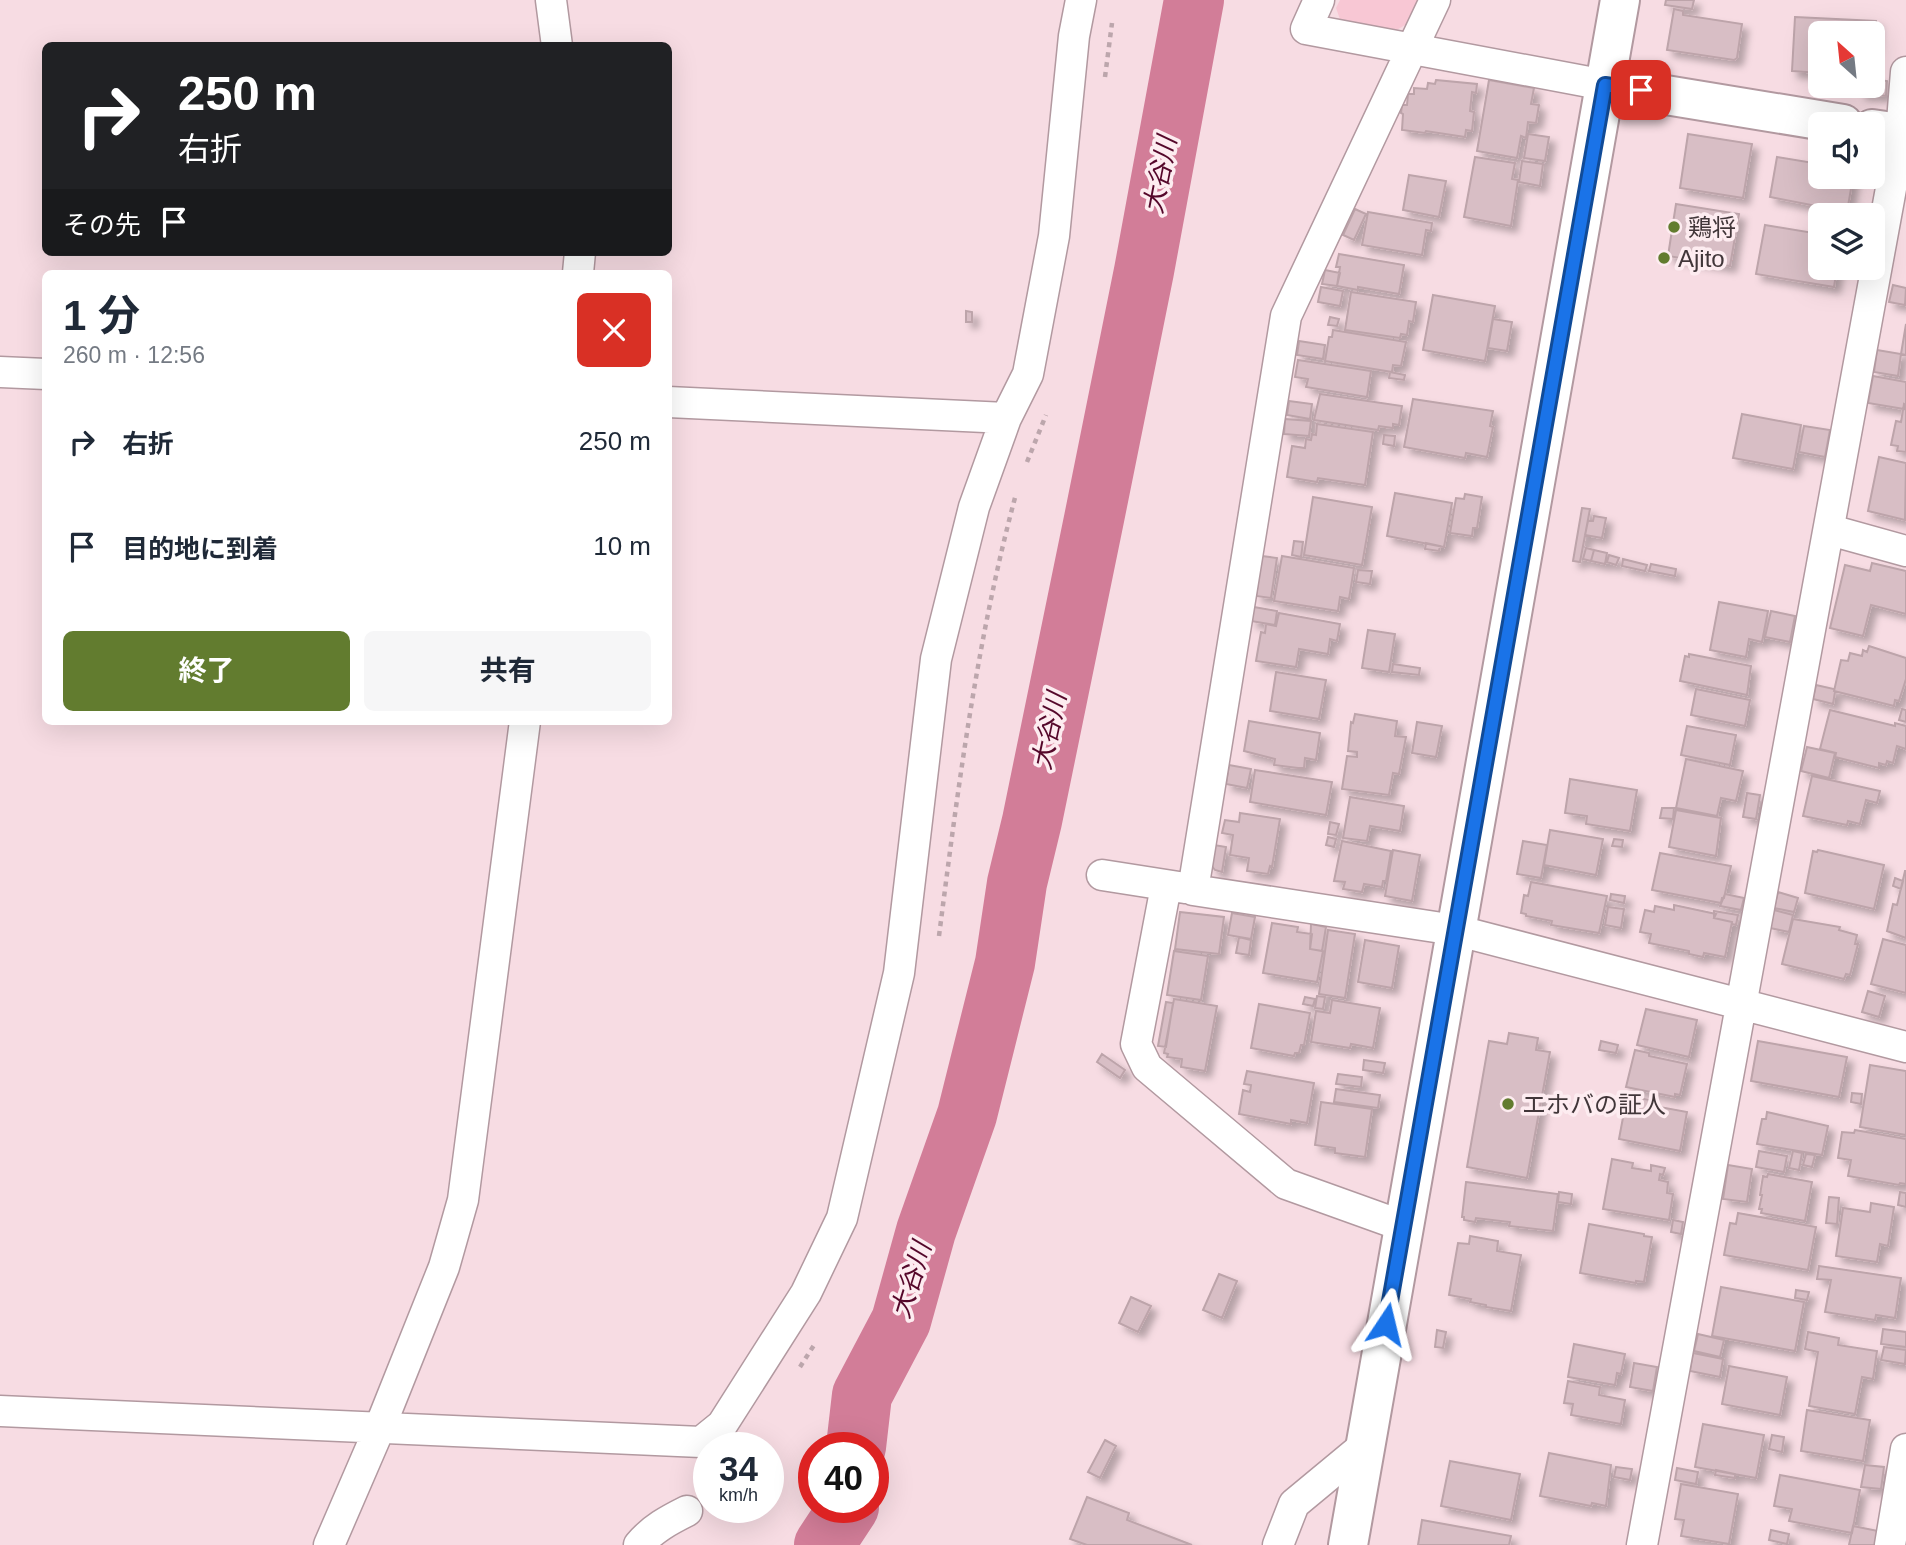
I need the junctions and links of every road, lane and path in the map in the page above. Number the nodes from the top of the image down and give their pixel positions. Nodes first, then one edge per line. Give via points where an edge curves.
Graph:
1 (551, 0) edge
2 (1081, 0) edge
3 (1318, 0) edge
4 (1435, 0) edge
5 (1620, 0) edge
6 (1113, 15) dead end
7 (556, 42) edge
8 (1412, 50) junction
9 (1906, 72) edge
10 (1104, 84) dead end
11 (1605, 85) junction
12 (1808, 118) edge
13 (1893, 133) edge
14 (0, 372) edge
15 (42, 374) edge
16 (672, 402) edge
17 (1049, 407) dead end
18 (1006, 418) junction
19 (1024, 471) dead end
20 (1018, 484) dead end
21 (1830, 530) junction
22 (1906, 551) edge
23 (524, 725) edge
24 (1102, 876) dead end
25 (1179, 888) junction
26 (1455, 930) junction
27 (938, 939) dead end
28 (1741, 1004) junction
29 (1906, 1047) edge
30 (1403, 1226) junction
31 (820, 1335) dead end
32 (798, 1370) dead end
33 (0, 1411) edge
34 (380, 1427) junction
35 (1364, 1446) junction
36 (1906, 1449) edge
37 (687, 1511) dead end
38 (329, 1545) edge
39 (639, 1545) edge
40 (1278, 1545) edge
41 (1348, 1545) edge
42 (1642, 1545) edge
43 (1891, 1545) edge

1 - 7 street
2 - 18 street via 1054,236 1028,374
3 - 8 street via 1306,29
4 - 8 street
5 - 11 street
6 - 10 path
8 - 11 street
8 - 25 street via 1286,316
9 - 13 street
11 - 12 street
11 - 26 street
13 - 21 street
14 - 15 street
16 - 18 street
17 - 19 path
18 - 34 street via 974,507 936,659 899,973 842,1218 806,1293 722,1425 701,1442
20 - 27 path via 993,582 960,773
21 - 22 street
21 - 28 street
23 - 34 street via 463,1200 444,1267
24 - 25 street
25 - 26 street
25 - 30 street via 1136,1044 1147,1067 1286,1184
26 - 28 street
26 - 30 street
28 - 29 street
28 - 42 street
30 - 35 street
31 - 32 path
33 - 34 street
34 - 38 street
35 - 40 street via 1294,1504
35 - 41 street
36 - 43 street
37 - 39 street via 654,1530

